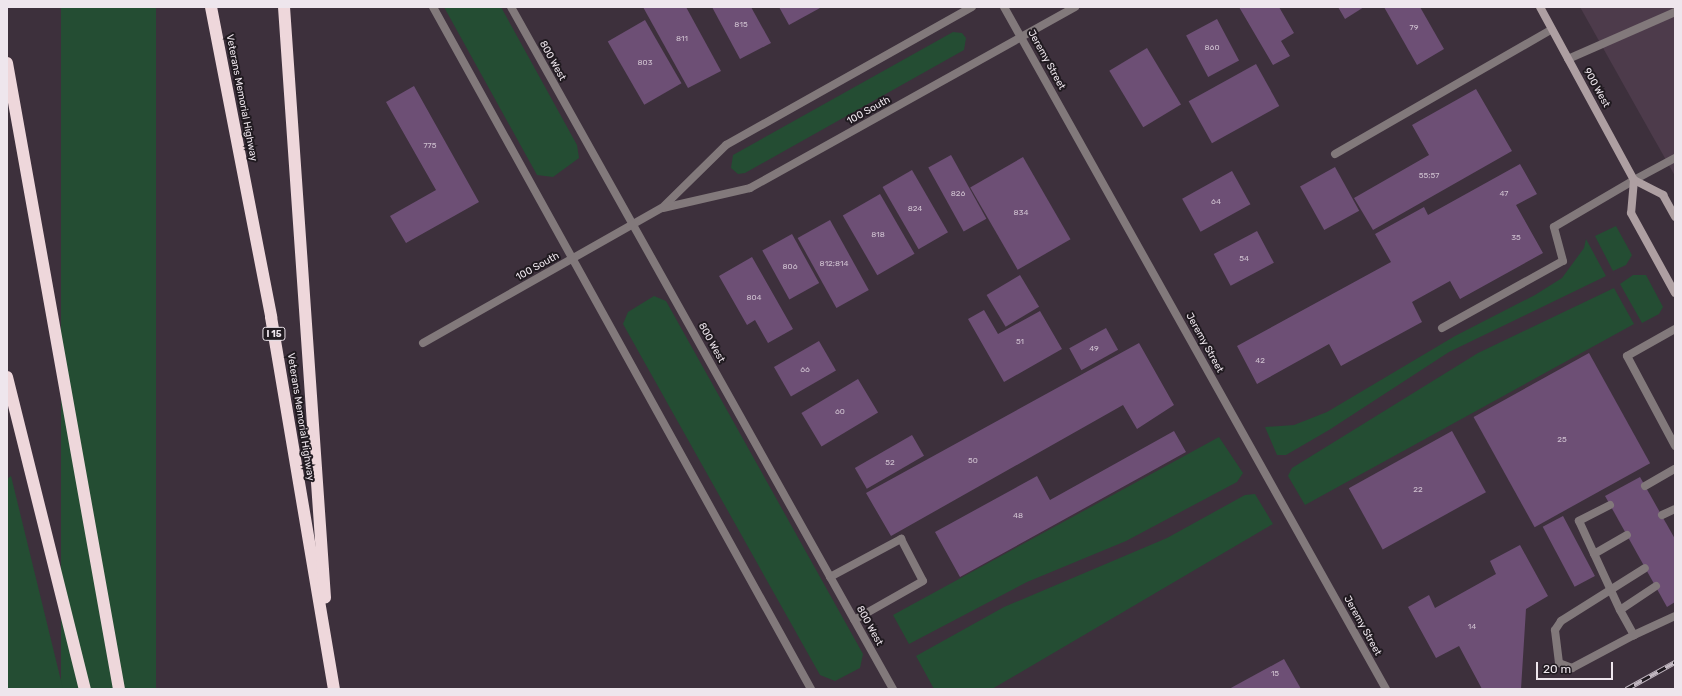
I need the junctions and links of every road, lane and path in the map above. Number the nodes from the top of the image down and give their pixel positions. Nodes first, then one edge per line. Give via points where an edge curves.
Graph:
1 (212, 7) edge
2 (284, 7) edge
3 (433, 7) edge
4 (511, 7) edge
5 (972, 7) edge
6 (1004, 7) edge
7 (1075, 7) edge
8 (1540, 7) edge
9 (1675, 12) edge
10 (1552, 29) junction
11 (1021, 37) junction
12 (1568, 59) junction
13 (7, 63) edge
14 (1334, 154) dead end
15 (1675, 158) edge
16 (1634, 180) junction
17 (662, 208) junction
18 (1675, 217) edge
19 (633, 224) junction
20 (573, 259) junction
21 (1675, 293) edge
22 (1442, 328) dead end
23 (1675, 329) edge
24 (424, 343) dead end
25 (7, 377) edge
26 (1675, 446) edge
27 (1675, 469) edge
28 (1645, 486) dead end
29 (1610, 505) dead end
30 (1675, 509) edge
31 (1662, 515) dead end
32 (1627, 535) dead end
33 (1594, 554) junction
34 (1645, 568) dead end
35 (830, 577) junction
36 (1656, 586) dead end
37 (1610, 588) junction
38 (1620, 610) junction
39 (1675, 616) edge
40 (854, 620) junction
41 (1634, 635) junction
42 (330, 662) junction
43 (85, 689) edge
44 (119, 689) edge
45 (334, 689) edge
46 (811, 689) edge
47 (893, 689) edge
48 (1386, 689) edge

1 - 42 highway, Veterans Memorial Highway / I 15 via 271,317
2 - 42 highway
3 - 20 street
4 - 19 street, 800 West
5 - 17 street, 100 South via 726,145
6 - 11 street, Jeremy Street
7 - 11 street, 100 South
8 - 10 main road, 900 West
9 - 12 street
10 - 12 main road, 900 West
10 - 14 street
11 - 17 street, 100 South via 750,188
11 - 48 street, Jeremy Street
12 - 16 main road, 900 West
13 - 44 highway
15 - 16 street
16 - 18 main road via 1663,196
16 - 21 main road via 1631,213
16 - 22 street via 1554,227 1563,261
17 - 19 street, 100 South
19 - 20 street, 100 South
19 - 35 street, 800 West
20 - 24 street, 100 South
20 - 46 street
23 - 26 street via 1627,356
25 - 43 highway
27 - 28 street
29 - 33 street via 1579,521
30 - 31 street
32 - 33 street
33 - 37 street
34 - 37 street
35 - 40 street, 800 West
35 - 40 street via 901,539 923,581
36 - 38 street
37 - 38 street
37 - 41 street via 1561,621 1555,630 1559,663 1572,668
38 - 41 street
39 - 41 street
40 - 47 street, 800 West
42 - 45 highway, Veterans Memorial Highway / I 15

